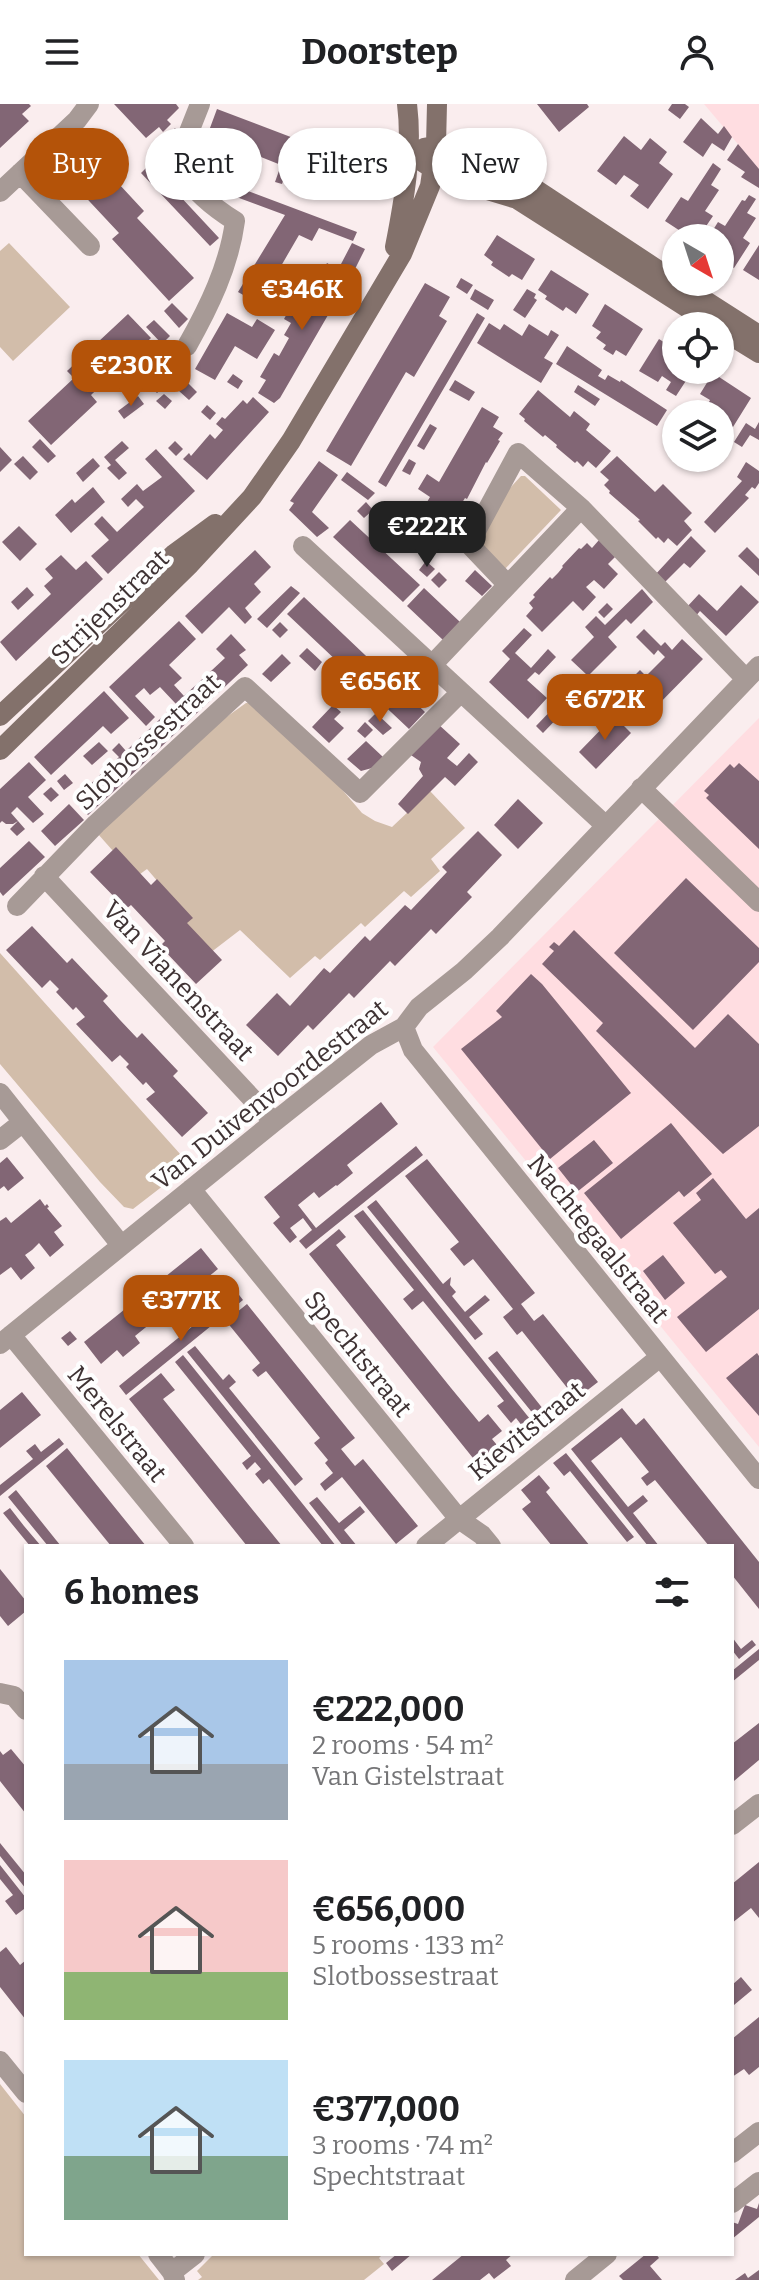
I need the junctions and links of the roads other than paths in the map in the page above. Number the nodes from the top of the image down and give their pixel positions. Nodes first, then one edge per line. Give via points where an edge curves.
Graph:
1 (89, 104) edge
2 (200, 104) edge
3 (407, 104) edge
4 (437, 104) edge
5 (408, 128) edge
6 (436, 128) edge
7 (20, 173) junction
8 (432, 175) edge
9 (0, 192) edge
10 (547, 197) edge
11 (405, 200) edge
12 (519, 200) edge
13 (90, 246) dead end
14 (662, 273) edge
15 (390, 276) junction
16 (698, 296) edge
17 (694, 312) edge
18 (759, 335) edge
19 (734, 337) edge
20 (187, 346) dead end
21 (759, 353) edge
22 (252, 497) junction
23 (581, 508) junction
24 (303, 546) dead end
25 (508, 585) junction
26 (432, 665) junction
27 (753, 672) edge
28 (460, 693) junction
29 (0, 716) edge
30 (0, 750) edge
31 (641, 788) junction
32 (605, 825) junction
33 (44, 876) junction
34 (759, 902) edge
35 (17, 906) dead end
36 (404, 1027) junction
37 (0, 1093) edge
38 (23, 1122) junction
39 (274, 1122) junction
40 (0, 1140) edge
41 (191, 1189) junction
42 (121, 1245) junction
43 (5, 1339) edge
44 (660, 1357) junction
45 (759, 1479) edge
46 (459, 1519) junction
47 (182, 1544) edge
48 (428, 1544) edge
49 (489, 1544) edge
50 (0, 1693) edge
51 (24, 1708) edge
52 (759, 1804) edge
53 (734, 1823) edge
54 (0, 2061) edge
55 (24, 2091) edge
56 (759, 2132) edge
57 (734, 2151) edge
58 (759, 2182) edge
59 (734, 2201) edge
60 (159, 2256) edge
61 (193, 2256) edge
62 (605, 2256) edge
63 (174, 2276) edge
64 (575, 2280) edge

1 - 7 street
2 - 20 street via 179,168 191,188 235,221 210,306
3 - 5 street, Strijenstraat
4 - 6 street, Strijenstraat
7 - 9 street
7 - 13 street
8 - 15 street, Strijenstraat
10 - 14 street
11 - 15 street, Strijenstraat
12 - 17 street
15 - 22 street, Strijenstraat
16 - 18 street
19 - 21 street
22 - 29 street, Strijenstraat via 174,554
22 - 30 street, Strijenstraat
23 - 25 street
23 - 25 street via 518,453 469,544
23 - 27 street
24 - 26 street
25 - 26 street
26 - 28 street
27 - 31 street, Van Duivenvoordestraat
28 - 32 street
28 - 33 street, Slotbossestraat via 360,793 245,687
31 - 32 street, Van Duivenvoordestraat
31 - 34 street
32 - 36 street, Van Duivenvoordestraat via 500,937 419,1007
33 - 35 street
33 - 39 street, Van Vianenstraat
36 - 39 street, Van Duivenvoordestraat via 371,1045
36 - 44 street, Nachtegaalstraat via 413,1050
37 - 38 street
38 - 40 street
38 - 42 street
39 - 41 street, Van Duivenvoordestraat
41 - 42 street, Van Duivenvoordestraat
41 - 46 street, Spechtstraat
42 - 43 street, Van Duivenvoordestraat
43 - 47 street, Merelstraat
44 - 45 street, Nachtegaalstraat
44 - 46 street, Kievitstraat
46 - 48 street, Kievitstraat
46 - 49 street, Spechtstraat
50 - 51 street via 14,1696
52 - 53 street
54 - 55 street
56 - 57 street
58 - 59 street
60 - 63 street
61 - 63 street
62 - 64 street

